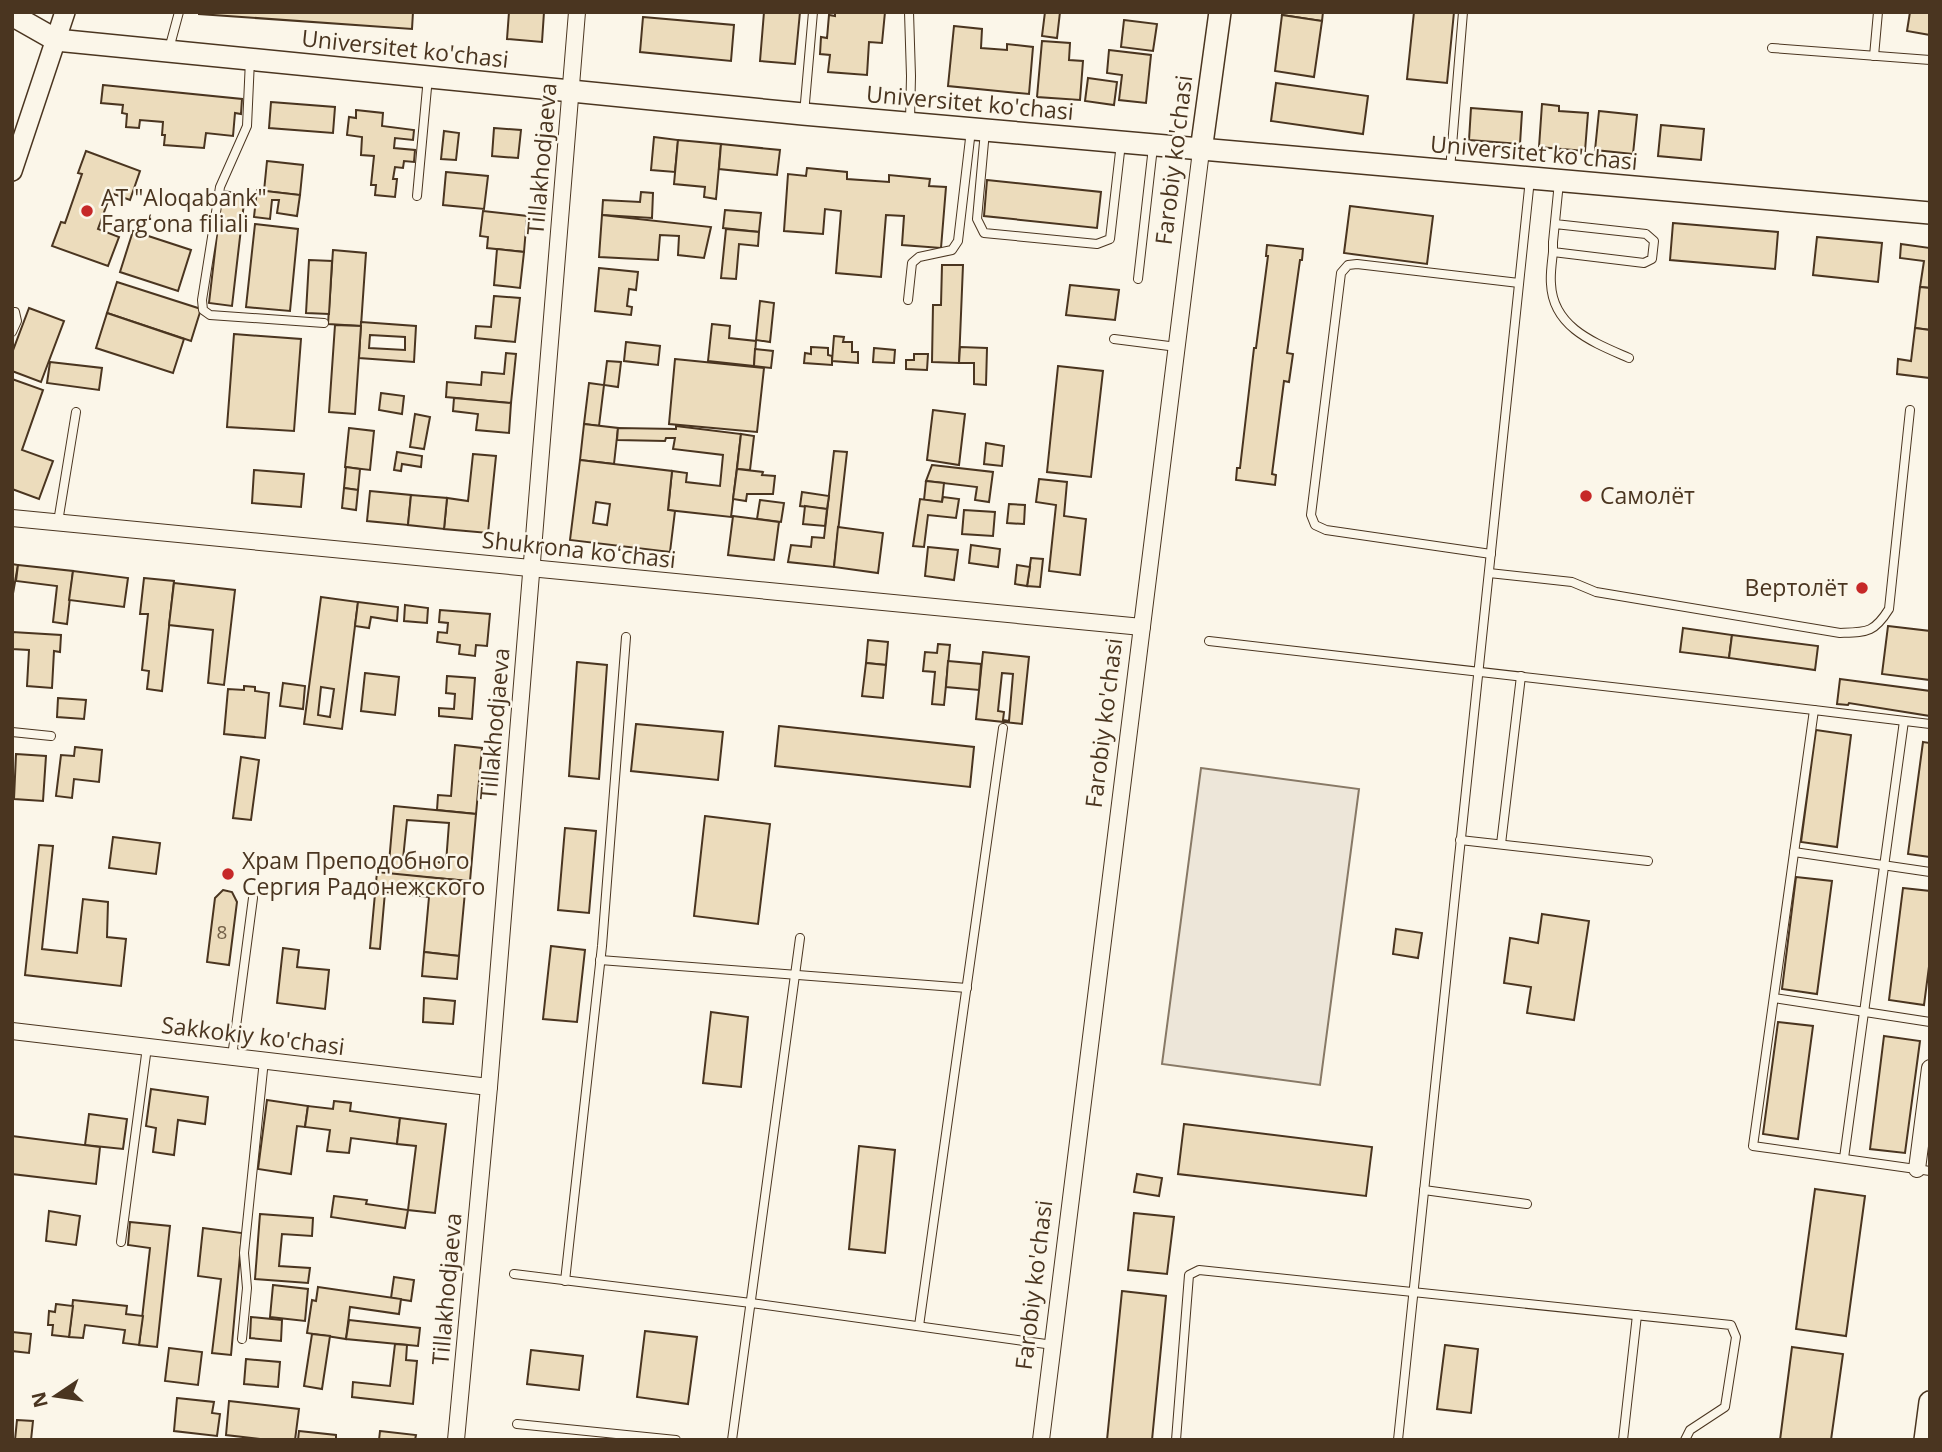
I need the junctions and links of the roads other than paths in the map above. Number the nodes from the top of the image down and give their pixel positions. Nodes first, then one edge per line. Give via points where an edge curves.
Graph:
1 (65, 12) edge
2 (179, 12) edge
3 (577, 12) edge
4 (813, 12) edge
5 (909, 12) edge
6 (1220, 12) edge
7 (1463, 12) edge
8 (1878, 12) edge
9 (12, 15) edge
10 (55, 40) junction
11 (1772, 48) dead end
12 (168, 52) junction
13 (1874, 56) junction
14 (250, 60) junction
15 (1930, 60) edge
16 (428, 77) junction
17 (570, 92) junction
18 (803, 114) junction
19 (910, 124) junction
20 (978, 130) junction
21 (1121, 144) junction
22 (1153, 146) junction
23 (1201, 151) junction
24 (12, 171) edge
25 (1450, 172) junction
26 (1530, 179) junction
27 (1559, 182) junction
28 (417, 197) dead end
29 (1930, 214) edge
30 (1555, 224) junction
31 (1553, 252) junction
32 (1138, 279) dead end
33 (1519, 284) junction
34 (908, 300) dead end
35 (12, 312) edge
36 (324, 323) dead end
37 (12, 332) edge
38 (1114, 338) dead end
39 (1177, 347) junction
40 (1629, 358) dead end
41 (1910, 410) dead end
42 (76, 412) dead end
43 (12, 518) edge
44 (58, 522) junction
45 (1491, 554) junction
46 (530, 568) junction
47 (1489, 573) junction
48 (1142, 627) junction
49 (626, 636) dead end
50 (1209, 641) dead end
51 (1479, 671) junction
52 (1521, 676) junction
53 (1814, 710) junction
54 (1904, 721) junction
55 (1930, 724) edge
56 (1003, 728) dead end
57 (12, 732) edge
58 (51, 736) dead end
59 (1460, 840) junction
60 (1501, 844) junction
61 (1794, 852) junction
62 (1648, 861) dead end
63 (1884, 865) junction
64 (1930, 872) edge
65 (253, 898) dead end
66 (800, 938) dead end
67 (600, 960) junction
68 (795, 975) junction
69 (967, 988) junction
70 (1774, 998) junction
71 (1864, 1012) junction
72 (1930, 1022) edge
73 (12, 1031) edge
74 (147, 1047) junction
75 (232, 1057) junction
76 (264, 1060) junction
77 (1930, 1068) edge
78 (489, 1087) junction
79 (1844, 1158) junction
80 (1924, 1170) edge
81 (1424, 1190) junction
82 (1528, 1204) dead end
83 (121, 1241) dead end
84 (514, 1274) dead end
85 (565, 1280) junction
86 (1413, 1291) junction
87 (751, 1303) junction
88 (1637, 1314) junction
89 (919, 1326) junction
90 (242, 1339) dead end
91 (1053, 1345) junction
92 (1930, 1402) edge
93 (517, 1424) dead end
94 (456, 1440) edge
95 (677, 1440) edge
96 (732, 1440) edge
97 (1041, 1440) edge
98 (1175, 1440) edge
99 (1398, 1440) edge
100 (1623, 1440) edge
101 (1685, 1440) edge
102 (1925, 1440) edge

1 - 10 street
2 - 12 lane
3 - 17 street, Tillakhodjaeva
4 - 18 lane
5 - 19 lane
6 - 23 main road, Farobiy ko'chasi
7 - 25 lane
8 - 13 lane
9 - 10 main road, Universitet ko'chasi
10 - 12 main road, Universitet ko'chasi
10 - 24 street
11 - 13 lane
12 - 14 main road, Universitet ko'chasi
13 - 15 lane
14 - 16 main road, Universitet ko'chasi
14 - 36 lane via 247,126 220,187 203,310 210,315
16 - 17 main road, Universitet ko'chasi
16 - 28 lane
17 - 18 main road, Universitet ko'chasi
17 - 46 street, Tillakhodjaeva
18 - 19 main road, Universitet ko'chasi
19 - 20 main road, Universitet ko'chasi
20 - 21 main road, Universitet ko'chasi
20 - 21 lane via 977,219 984,233 1097,244 1110,239
20 - 34 lane via 958,242 952,250 919,257 912,263
21 - 22 main road, Universitet ko'chasi
22 - 23 main road, Universitet ko'chasi
22 - 32 lane
23 - 25 main road, Universitet ko'chasi
23 - 39 street, Farobiy ko'chasi
25 - 26 main road, Universitet ko'chasi
26 - 27 main road, Universitet ko'chasi
26 - 33 lane
27 - 29 main road, Universitet ko'chasi
27 - 30 lane
30 - 31 lane
30 - 31 lane via 1646,234 1654,241 1652,258 1644,263
31 - 40 lane via 1550,284 1564,322 1592,342
33 - 45 lane
33 - 45 lane via 1348,265 1341,273 1311,515 1315,525 1326,530
35 - 37 lane via 17,321
38 - 39 lane
39 - 48 street, Farobiy ko'chasi
41 - 47 lane via 1889,609 1880,624 1864,632 1840,633 1596,592 1572,582
42 - 44 lane
43 - 44 street, Shukrona koʻchasi
44 - 46 street, Shukrona koʻchasi
45 - 47 lane
46 - 48 street, Shukrona koʻchasi
46 - 78 street, Tillakhodjaeva
47 - 51 lane
48 - 91 street, Farobiy ko'chasi
49 - 67 lane
50 - 51 lane
51 - 52 lane
51 - 59 lane
52 - 53 lane
52 - 60 lane
53 - 54 lane
53 - 61 lane
54 - 55 lane
54 - 63 lane
56 - 69 lane
57 - 58 lane
59 - 60 lane
59 - 81 lane
60 - 62 lane
61 - 63 lane
61 - 70 lane
63 - 64 lane
63 - 71 lane
65 - 75 lane
66 - 68 lane
67 - 68 lane
67 - 85 lane
68 - 69 lane
68 - 87 lane
69 - 89 lane
70 - 71 lane
70 - 79 lane via 1754,1146
71 - 72 lane
71 - 79 lane
73 - 74 street, Sakkokiy ko'chasi
74 - 75 street, Sakkokiy ko'chasi
74 - 83 lane
75 - 76 street, Sakkokiy ko'chasi
76 - 78 street, Sakkokiy ko'chasi
76 - 90 lane via 244,1253 247,1288
77 - 80 street
78 - 94 street, Tillakhodjaeva
79 - 80 lane
81 - 82 lane
81 - 86 lane
84 - 85 lane
85 - 87 lane
86 - 88 lane
86 - 98 lane via 1199,1270 1189,1275
86 - 99 lane
87 - 89 lane
87 - 96 lane
88 - 100 lane
88 - 101 lane via 1731,1325 1737,1337 1726,1407 1690,1430
89 - 91 lane
91 - 97 street, Farobiy ko'chasi
92 - 102 main road
93 - 95 lane

